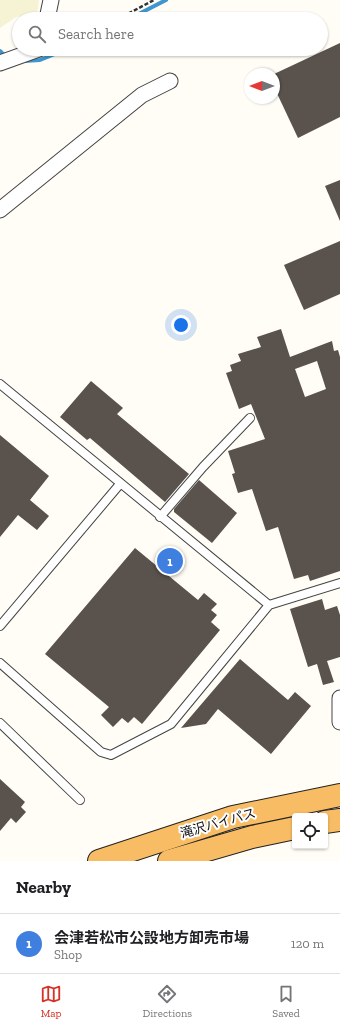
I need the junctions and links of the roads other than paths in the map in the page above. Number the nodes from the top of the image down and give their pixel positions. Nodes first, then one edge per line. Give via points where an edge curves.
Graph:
1 (51, 0) edge
2 (48, 12) edge
3 (20, 56) edge
4 (0, 63) edge
5 (170, 82) dead end
6 (0, 210) edge
7 (0, 384) edge
8 (250, 418) dead end
9 (120, 484) junction
10 (160, 516) junction
11 (340, 583) edge
12 (269, 605) junction
13 (0, 626) edge
14 (0, 663) edge
15 (340, 698) edge
16 (340, 722) edge
17 (0, 723) edge
18 (340, 795) edge
19 (80, 800) dead end
20 (340, 820) edge
21 (328, 822) edge
22 (292, 829) edge
23 (99, 861) edge
24 (169, 861) edge

1 - 2 street
3 - 4 street
5 - 6 street via 142,95
7 - 9 lane
8 - 10 lane
9 - 10 lane
9 - 13 lane
10 - 12 lane
11 - 12 lane
12 - 14 lane via 170,724 111,755 101,752
15 - 16 street
17 - 19 lane
18 - 23 highway, 滝沢バイパス via 233,817
20 - 21 highway
22 - 24 highway, 滝沢バイパス via 252,837

